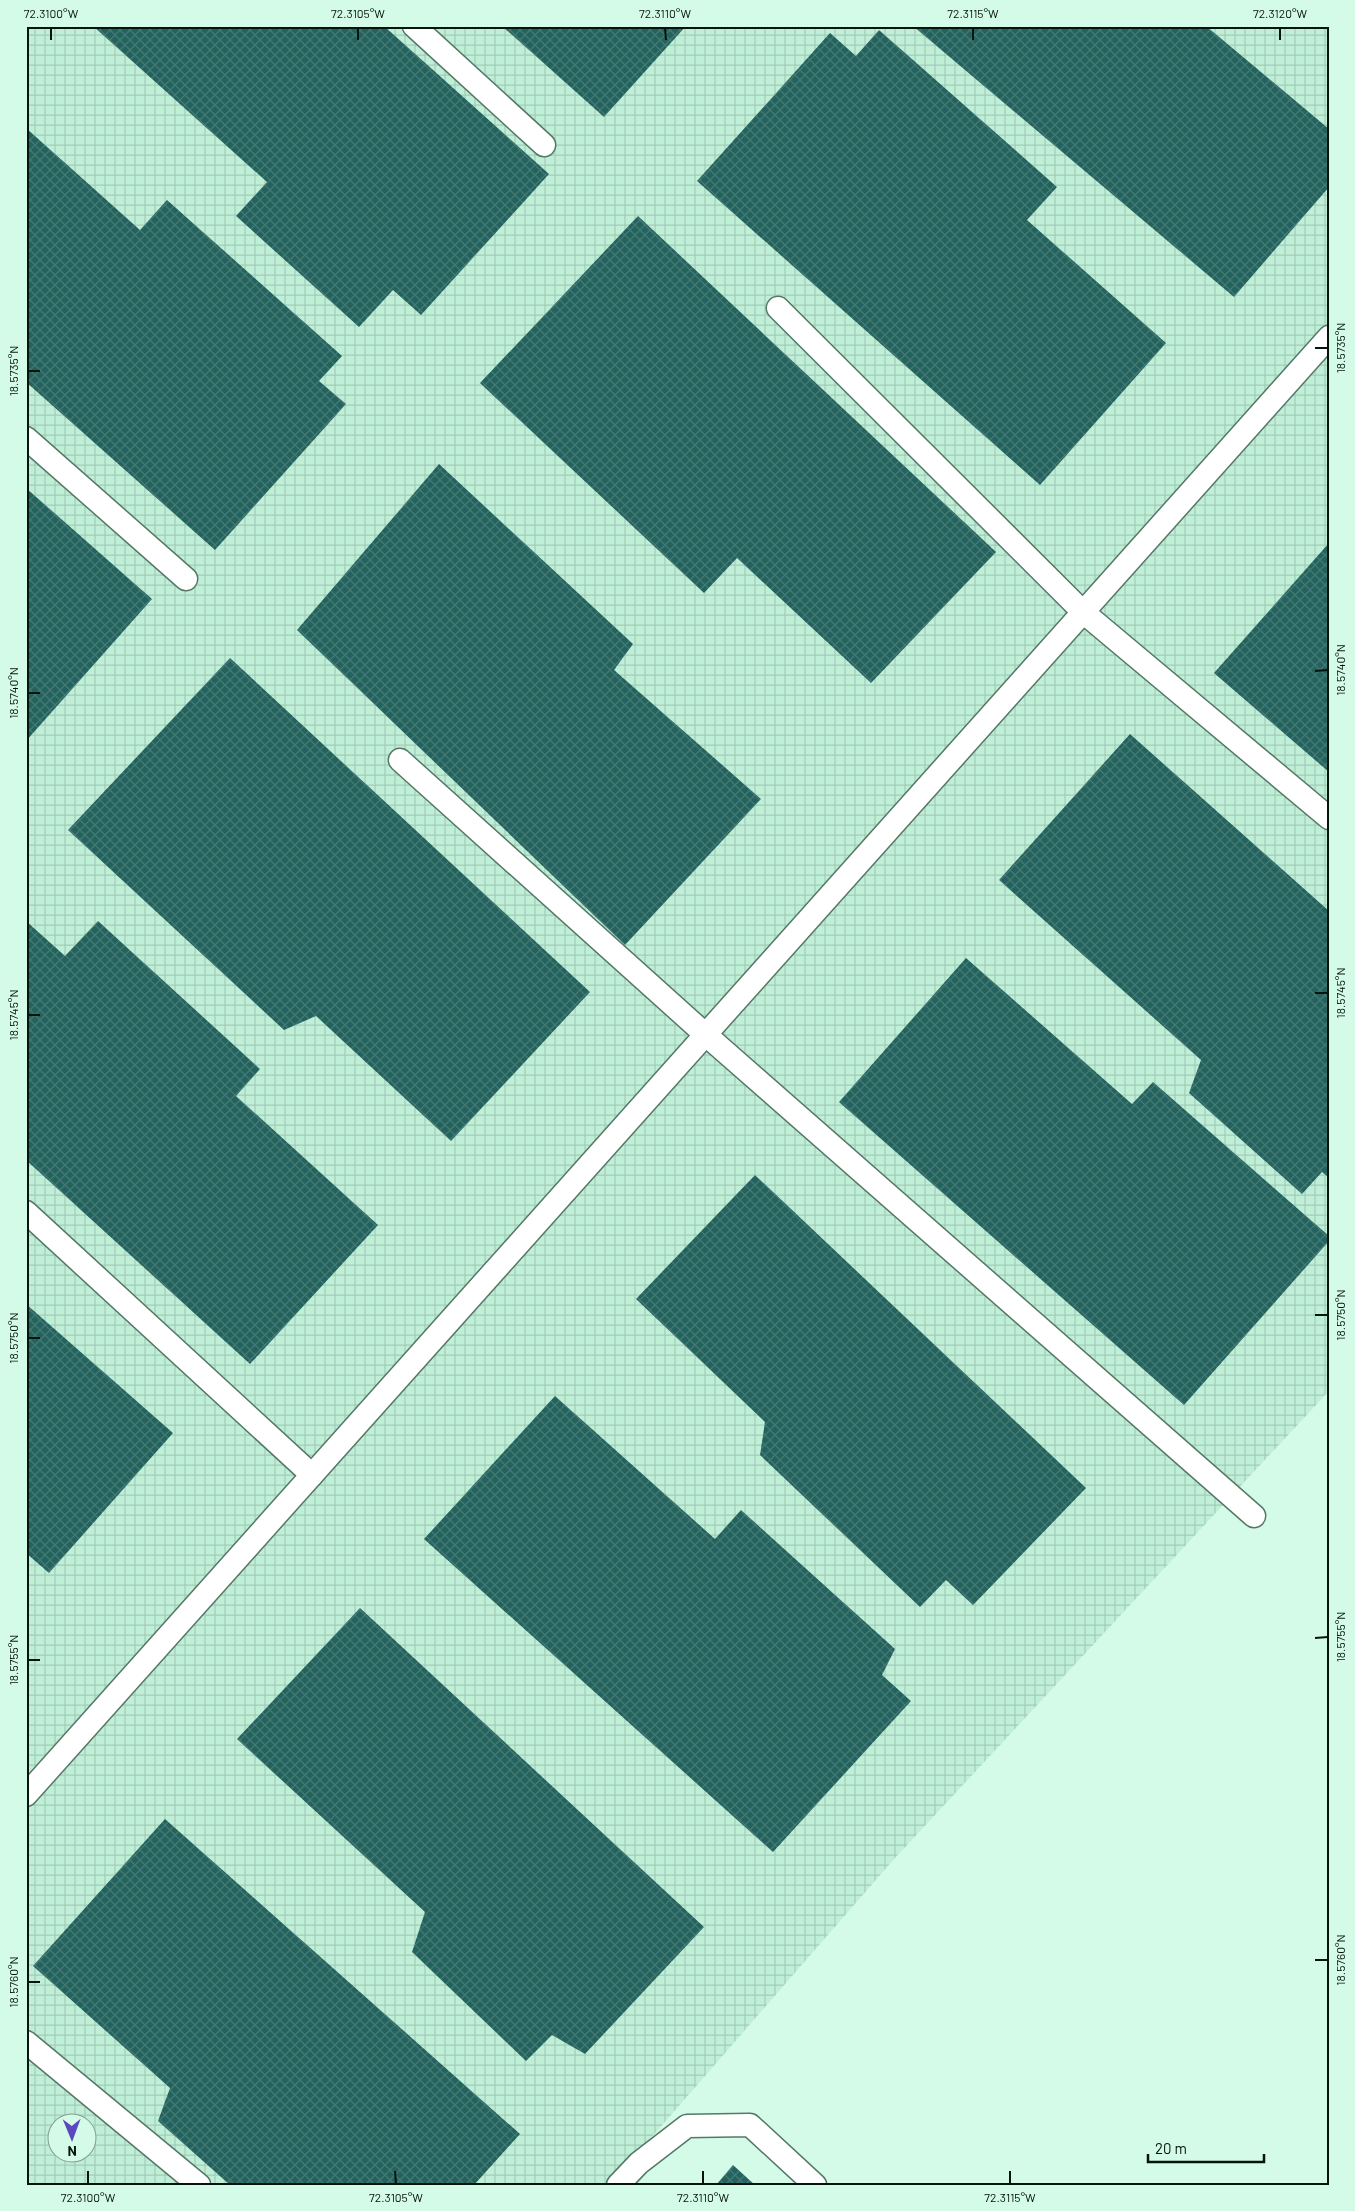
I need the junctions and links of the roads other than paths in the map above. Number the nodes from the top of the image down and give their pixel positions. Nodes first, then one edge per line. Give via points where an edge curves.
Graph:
1 (414, 26) edge
2 (544, 144) dead end
3 (778, 308) dead end
4 (1329, 337) edge
5 (26, 438) edge
6 (186, 579) dead end
7 (1083, 612) junction
8 (400, 760) dead end
9 (1329, 818) edge
10 (706, 1034) junction
11 (26, 1212) edge
12 (312, 1475) junction
13 (1254, 1516) dead end
14 (26, 1795) edge
15 (26, 2042) edge
16 (199, 2185) edge
17 (618, 2185) edge
18 (814, 2185) edge

1 - 2 lane
3 - 7 lane
4 - 7 lane
5 - 6 lane
7 - 9 lane
7 - 10 lane
8 - 10 lane
10 - 12 lane
10 - 13 lane
11 - 12 lane
12 - 14 lane
15 - 16 lane
17 - 18 lane via 639,2163 687,2126 750,2124

